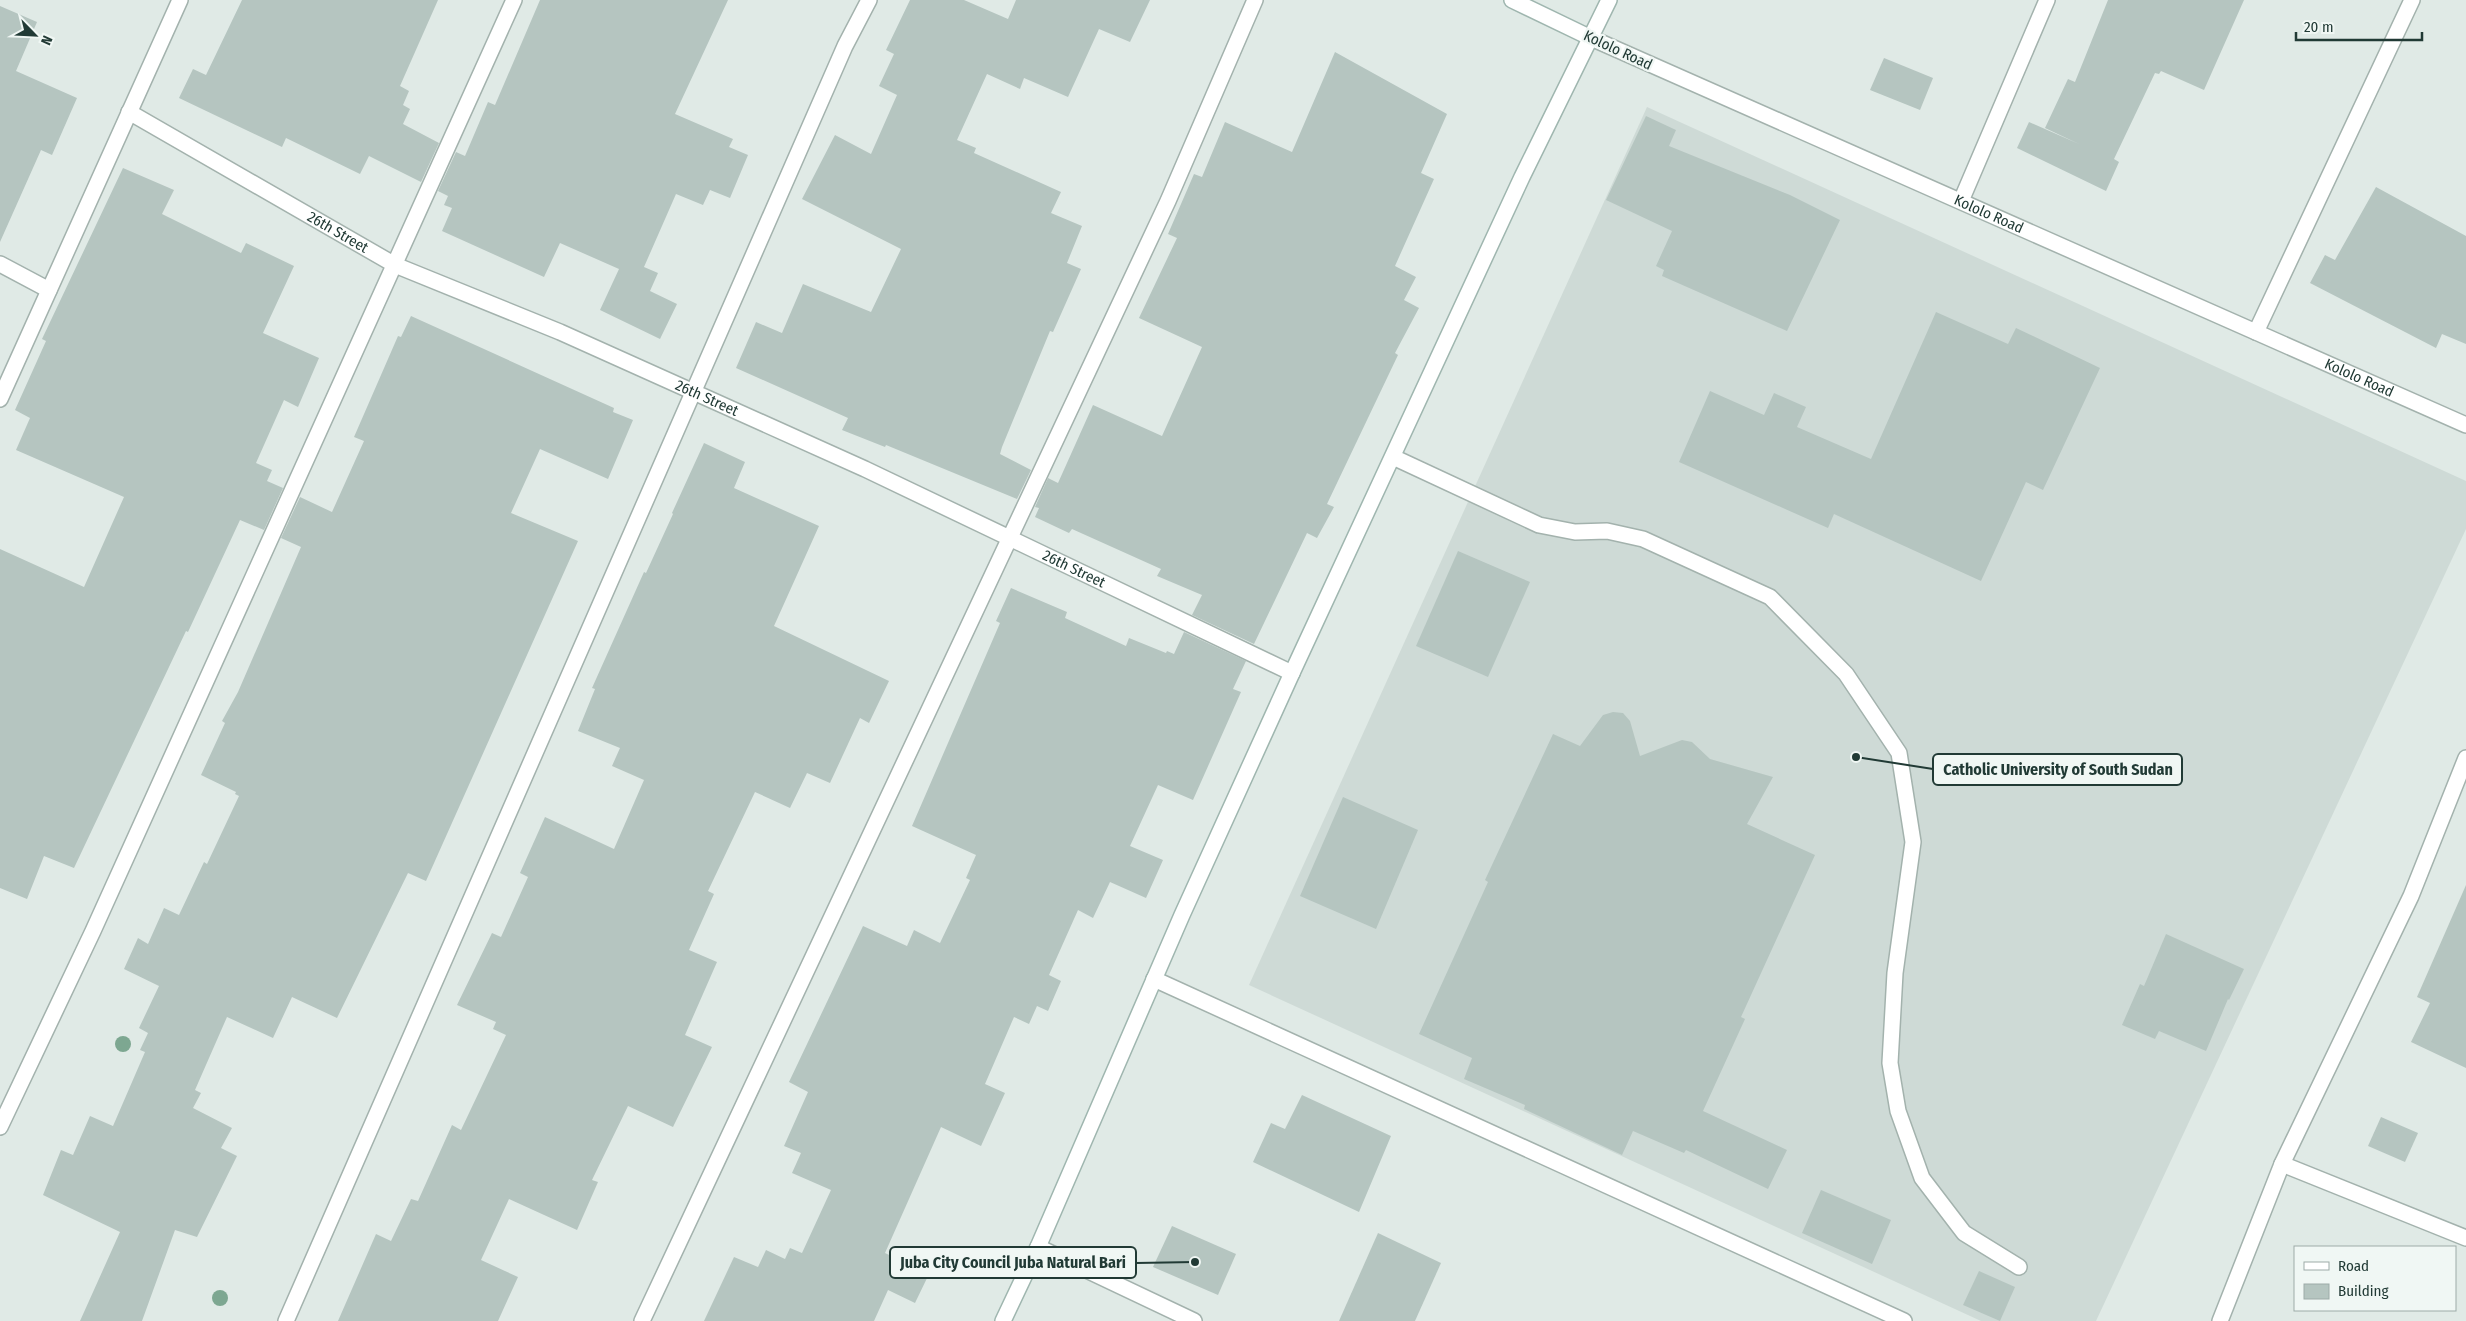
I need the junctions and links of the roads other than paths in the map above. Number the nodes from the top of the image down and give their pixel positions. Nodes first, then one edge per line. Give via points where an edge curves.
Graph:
1 (180, 0) edge
2 (514, 0) edge
3 (869, 0) edge
4 (1254, 0) edge
5 (1512, 0) edge
6 (1609, 0) edge
7 (2047, 0) edge
8 (2412, 0) edge
9 (1591, 38) junction
10 (129, 112) junction
11 (1962, 200) junction
12 (0, 264) edge
13 (395, 265) junction
14 (49, 290) junction
15 (2256, 332) junction
16 (691, 392) junction
17 (0, 399) edge
18 (2466, 426) edge
19 (1393, 457) junction
20 (1009, 539) junction
21 (1292, 673) junction
22 (2466, 758) edge
23 (1154, 979) junction
24 (0, 1127) edge
25 (2282, 1164) junction
26 (2466, 1238) edge
27 (1038, 1247) junction
28 (2019, 1267) dead end
29 (286, 1321) edge
30 (642, 1321) edge
31 (1003, 1321) edge
32 (1194, 1321) edge
33 (1904, 1321) edge
34 (2220, 1321) edge

1 - 10 street
2 - 13 street
3 - 16 street via 845,46
4 - 20 street via 1168,201
5 - 9 street, Kololo Road
6 - 9 street
7 - 11 street
8 - 15 street
9 - 11 street, Kololo Road
9 - 19 street via 1522,177
10 - 13 street, 26th Street
10 - 14 street
11 - 15 street, Kololo Road
12 - 14 street
13 - 16 street, 26th Street via 560,332
13 - 24 street via 97,922
14 - 17 street
15 - 18 street, Kololo Road
16 - 20 street, 26th Street via 865,469
16 - 29 street
19 - 21 street
19 - 28 street via 1539,525 1575,532 1607,531 1643,539 1770,597 1846,674 1899,752 1912,842 1895,973 1890,1064 1898,1111 1922,1178 1964,1233
20 - 21 street, 26th Street
20 - 30 street
21 - 23 street
22 - 25 street via 2411,896
23 - 27 street
23 - 33 street
25 - 26 street
25 - 34 street
27 - 31 street
27 - 32 street

